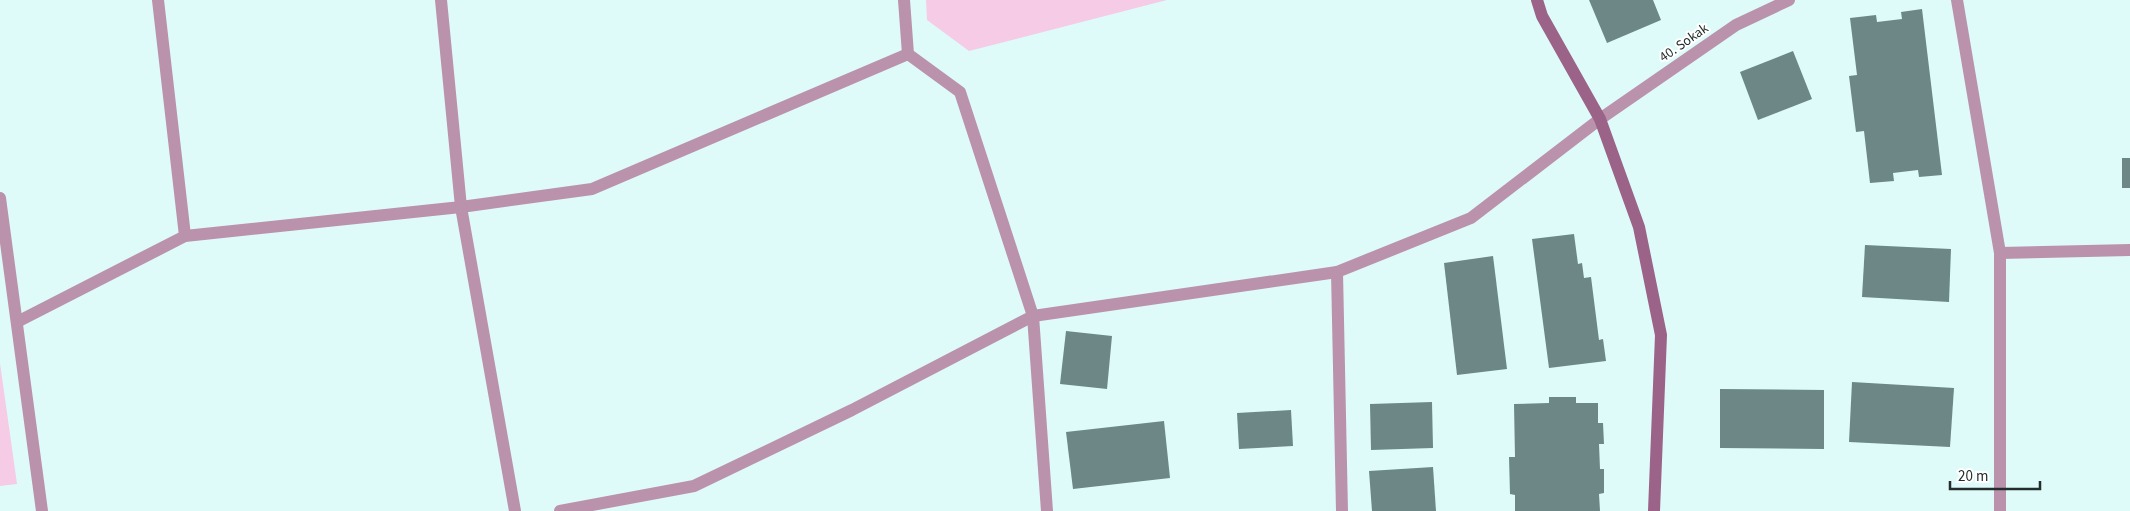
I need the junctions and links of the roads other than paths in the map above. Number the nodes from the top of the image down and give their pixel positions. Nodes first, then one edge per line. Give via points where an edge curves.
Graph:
1 (158, 0) edge
2 (441, 0) edge
3 (904, 0) edge
4 (1537, 0) edge
5 (1957, 0) edge
6 (1783, 1) edge
7 (908, 54) junction
8 (1600, 119) junction
9 (0, 198) edge
10 (461, 207) junction
11 (185, 236) junction
12 (2130, 250) edge
13 (2000, 253) junction
14 (1337, 272) junction
15 (1033, 316) junction
16 (17, 322) junction
17 (42, 511) edge
18 (514, 511) edge
19 (560, 511) edge
20 (1047, 511) edge
21 (1342, 511) edge
22 (1654, 511) edge
23 (2000, 511) edge

1 - 11 street
2 - 10 street
3 - 7 street
4 - 8 street via 1542,16
5 - 13 street
6 - 8 street, 40. Sokak via 1736,25
7 - 10 street via 592,189
7 - 15 street via 960,92
8 - 14 street, 40. Sokak via 1471,218
8 - 22 street via 1639,227 1661,335
9 - 16 street
10 - 11 street
10 - 18 street
11 - 16 street
12 - 13 street
13 - 23 street
14 - 15 street, 40. Sokak
14 - 21 street
15 - 19 street, 40. Sokak via 852,410 694,486
15 - 20 street
16 - 17 street

